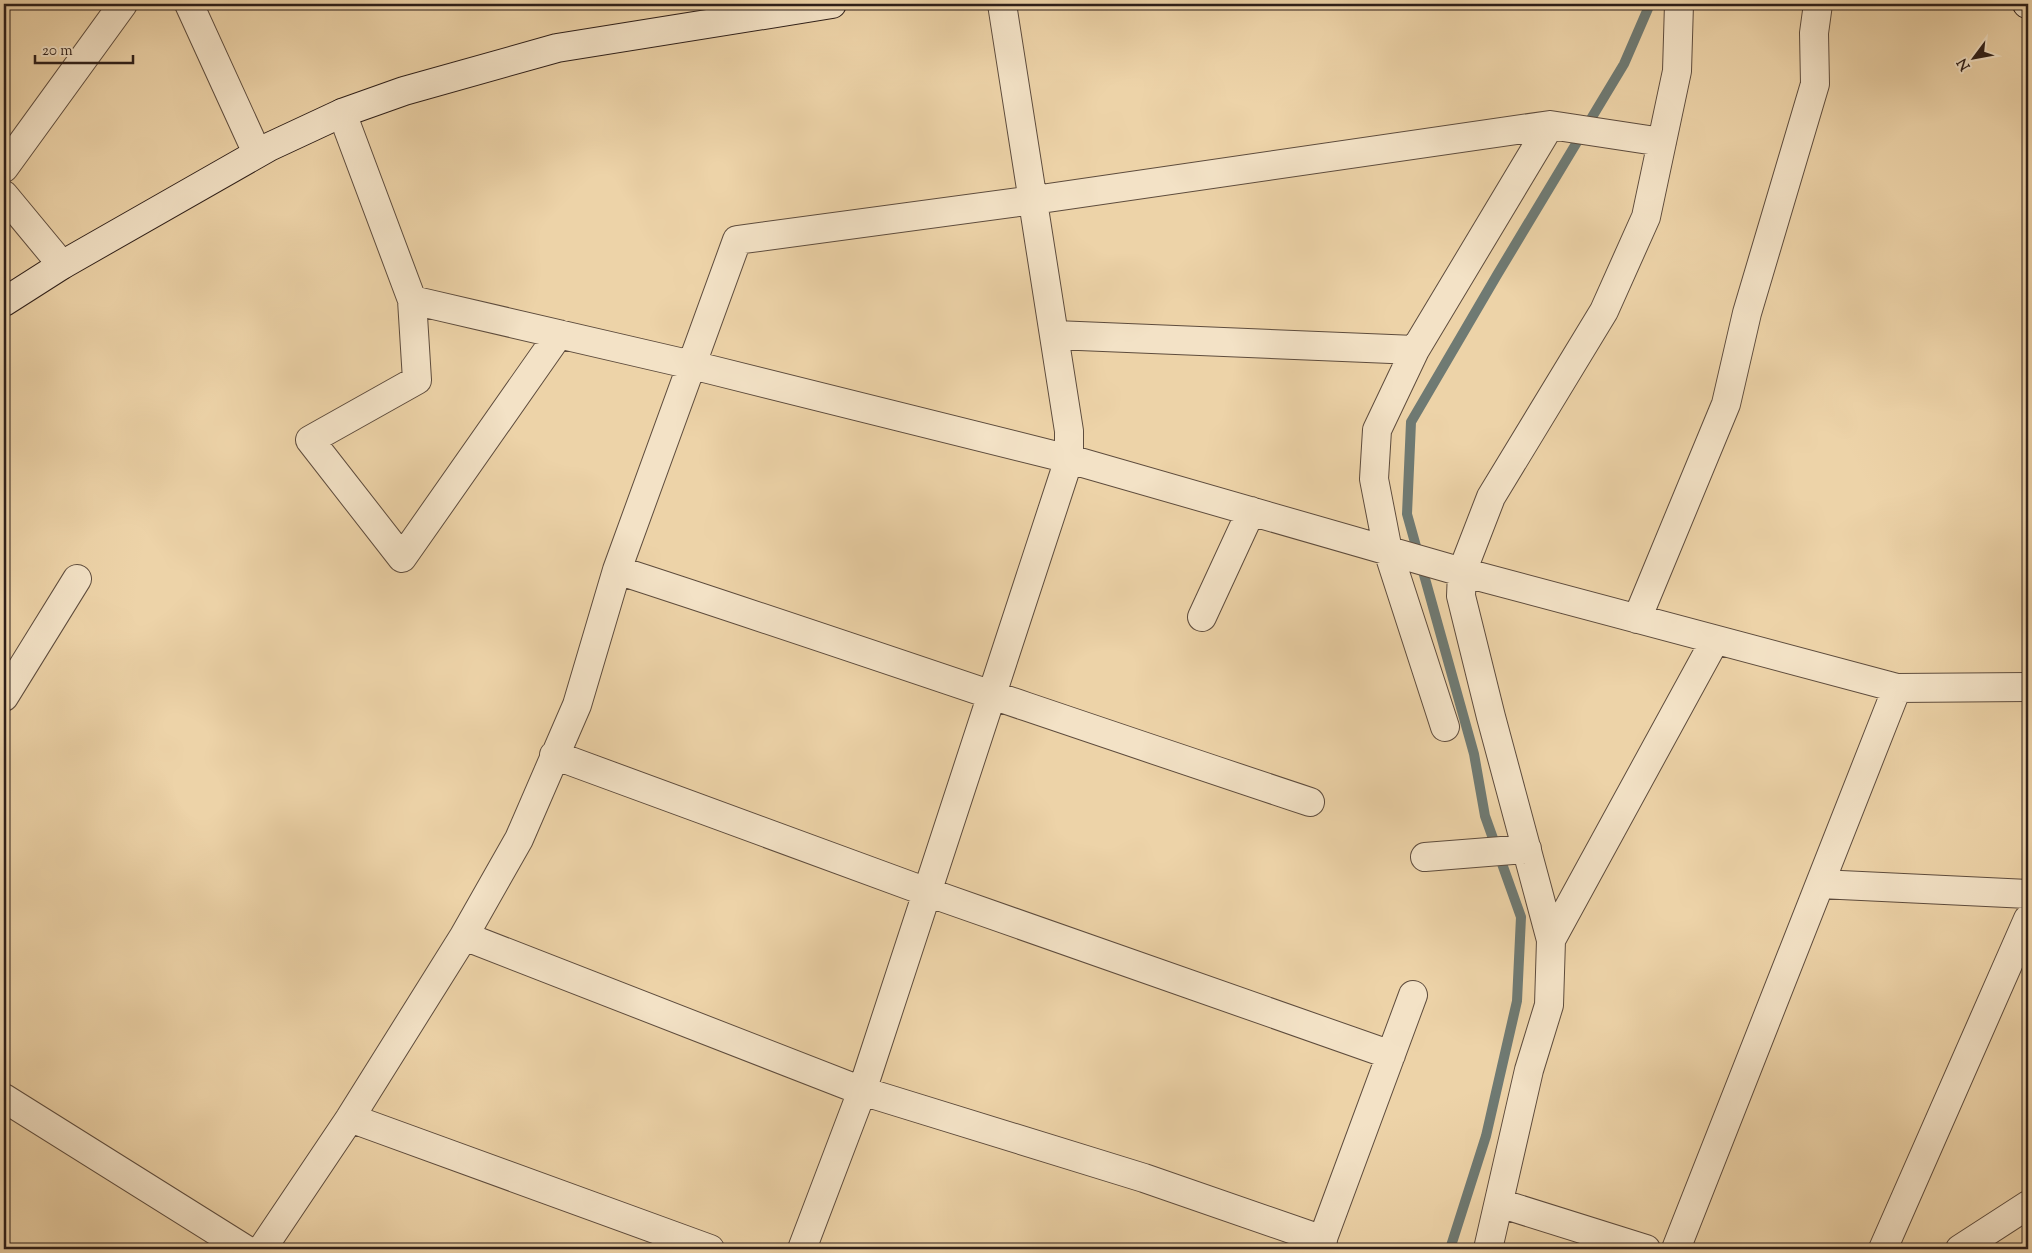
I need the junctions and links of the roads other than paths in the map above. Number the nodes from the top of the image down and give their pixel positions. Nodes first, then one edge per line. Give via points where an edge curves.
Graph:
1 (123, 4) edge
2 (189, 4) edge
3 (832, 4) edge
4 (1002, 4) edge
5 (1679, 4) edge
6 (1818, 4) edge
7 (342, 113) junction
8 (1556, 126) junction
9 (1662, 142) junction
10 (257, 153) junction
11 (4, 168) edge
12 (4, 195) edge
13 (1034, 200) junction
14 (62, 265) junction
15 (412, 300) junction
16 (4, 302) edge
17 (559, 334) junction
18 (1054, 335) junction
19 (1415, 350) junction
20 (692, 365) junction
21 (1069, 458) junction
22 (1251, 511) junction
23 (1393, 552) junction
24 (617, 570) junction
25 (1453, 570) junction
26 (77, 580) dead end
27 (1202, 617) dead end
28 (1637, 619) junction
29 (1715, 640) junction
30 (2028, 687) edge
31 (1897, 688) junction
32 (4, 696) edge
33 (991, 696) junction
34 (1444, 727) dead end
35 (554, 755) junction
36 (1310, 802) dead end
37 (1523, 849) junction
38 (1425, 857) dead end
39 (1820, 884) junction
40 (927, 892) junction
41 (2028, 894) edge
42 (2028, 919) edge
43 (464, 936) junction
44 (1551, 940) junction
45 (1413, 994) dead end
46 (1391, 1055) junction
47 (862, 1091) junction
48 (4, 1098) edge
49 (350, 1118) junction
50 (1499, 1203) junction
51 (2028, 1205) edge
52 (1321, 1245) edge
53 (245, 1249) edge
54 (262, 1249) edge
55 (710, 1249) edge
56 (802, 1249) edge
57 (1488, 1249) edge
58 (1646, 1249) edge
59 (1676, 1249) edge
60 (1883, 1249) edge
61 (1960, 1249) edge

1 - 11 street
2 - 10 street
3 - 7 street via 557,48 404,91
4 - 13 street
5 - 9 street via 1677,71
6 - 28 street via 1814,33 1815,84 1747,313 1726,404
7 - 10 street
7 - 15 street
8 - 9 street
8 - 13 street
8 - 19 street
9 - 25 street via 1646,217 1604,311 1491,497
10 - 14 street
12 - 14 street
13 - 18 street
13 - 20 street via 738,240
14 - 16 street
15 - 17 street
15 - 17 street via 417,380 310,440 402,558
17 - 20 street
18 - 19 street
18 - 21 street via 1069,431
19 - 23 street via 1377,430 1374,479
20 - 21 street
20 - 24 street
21 - 22 street
21 - 33 street
22 - 23 street
22 - 27 street
23 - 25 street
23 - 34 street
24 - 33 street via 887,658
24 - 35 street via 576,705
25 - 28 street
25 - 37 street
26 - 32 street
28 - 29 street
29 - 31 street
29 - 44 street
30 - 31 street
31 - 39 street
33 - 36 street
33 - 40 street
35 - 40 street
35 - 43 street via 519,838
37 - 38 street
37 - 44 street
39 - 41 street
39 - 59 street
40 - 46 street
40 - 47 street
42 - 60 street
43 - 47 street
43 - 49 street
44 - 50 street via 1549,1005 1529,1070
45 - 46 street
46 - 52 street
47 - 52 street via 1135,1176
47 - 56 street
48 - 53 street
49 - 54 street
49 - 55 street
50 - 57 street
50 - 58 street
51 - 61 street

